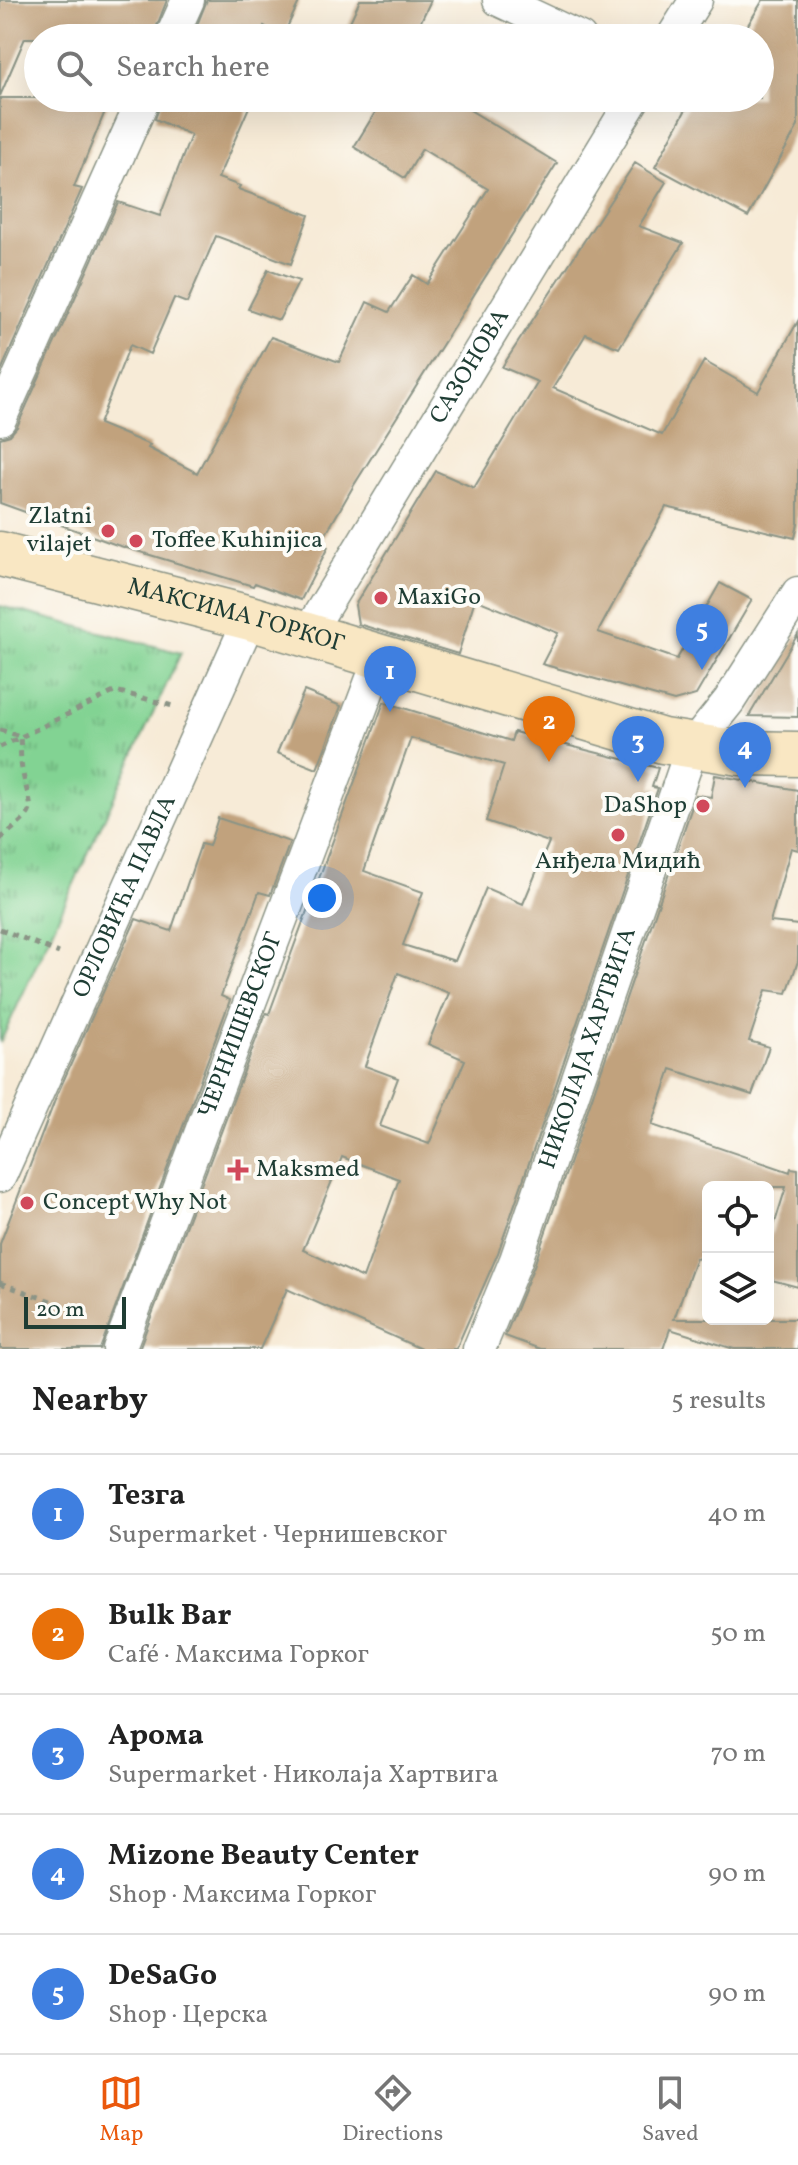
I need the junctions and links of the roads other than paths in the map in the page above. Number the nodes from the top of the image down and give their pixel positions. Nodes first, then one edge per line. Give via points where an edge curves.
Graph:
1 (188, 0) edge
2 (499, 0) edge
3 (696, 0) edge
4 (177, 24) edge
5 (550, 24) edge
6 (681, 24) edge
7 (138, 112) edge
8 (625, 112) edge
9 (0, 419) edge
10 (0, 554) edge
11 (798, 593) edge
12 (250, 618) junction
13 (307, 635) junction
14 (381, 655) junction
15 (692, 747) junction
16 (798, 754) edge
17 (0, 1176) edge
18 (119, 1349) edge
19 (479, 1349) edge

1 - 4 street
2 - 5 street
3 - 6 street
7 - 9 street
8 - 13 street, САЗОНОВА
10 - 12 main road, МАКСИМА ГОРКОГ
11 - 15 street, НИКОЛАЈА ХАРТВИГА via 729,701
12 - 13 main road, МАКСИМА ГОРКОГ
12 - 17 street, ОРЛОВИЋА ПАВЛА
13 - 14 main road, МАКСИМА ГОРКОГ
14 - 15 main road, МАКСИМА ГОРКОГ
14 - 18 street, ЧЕРНИШЕВСКОГ
15 - 16 main road, МАКСИМА ГОРКОГ
15 - 19 street, НИКОЛАЈА ХАРТВИГА via 516,1260

